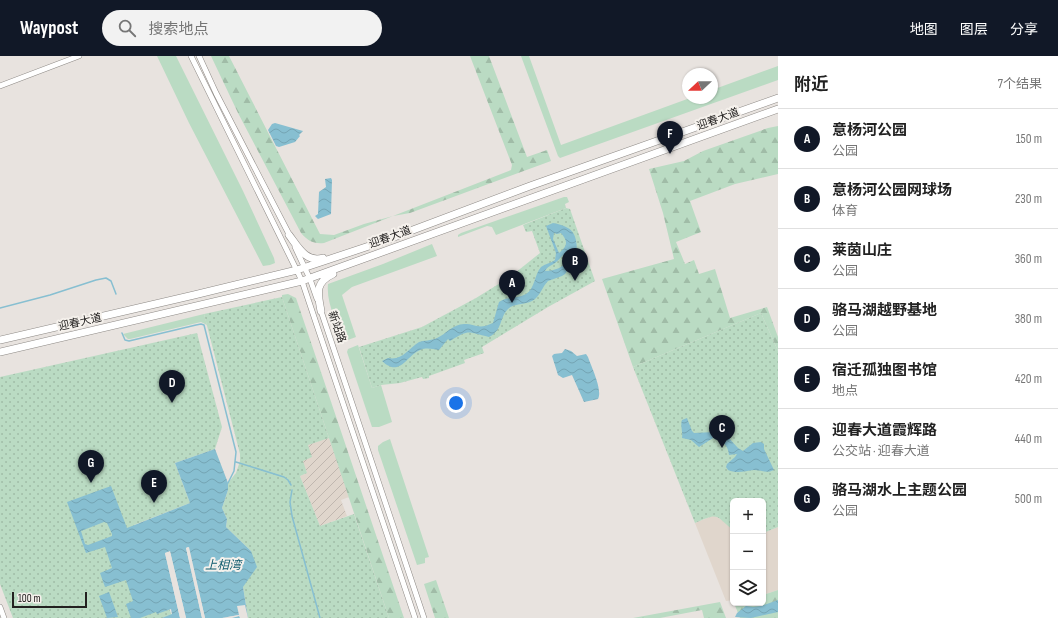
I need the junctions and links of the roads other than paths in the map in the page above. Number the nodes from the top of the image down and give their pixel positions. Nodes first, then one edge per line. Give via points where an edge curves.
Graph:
1 (79, 56) edge
2 (191, 56) edge
3 (199, 56) edge
4 (0, 86) edge
5 (778, 98) edge
6 (778, 109) edge
7 (289, 235) junction
8 (381, 242) junction
9 (392, 248) junction
10 (342, 255) junction
11 (346, 265) junction
12 (305, 267) junction
13 (297, 270) junction
14 (310, 279) junction
15 (302, 281) junction
16 (321, 311) junction
17 (0, 340) edge
18 (0, 352) edge
19 (0, 607) edge
20 (4, 618) edge
21 (415, 618) edge
22 (424, 618) edge

1 - 4 street
2 - 13 street, 新站路
3 - 7 street, 新站路
5 - 8 main road, 迎春大道
6 - 9 main road, 迎春大道
7 - 8 main road via 301,251 312,259
7 - 12 street, 新站路
8 - 10 main road, 迎春大道
9 - 11 main road, 迎春大道
9 - 16 main road via 326,277 318,292
10 - 11 main road
10 - 12 main road, 迎春大道
11 - 14 main road, 迎春大道
12 - 13 main road, 迎春大道
12 - 14 street, 新站路
13 - 15 street, 新站路
13 - 17 main road, 迎春大道
14 - 15 main road, 迎春大道
14 - 16 street, 新站路
15 - 18 main road, 迎春大道
15 - 21 street, 新站路
16 - 22 street, 新站路
19 - 20 street

